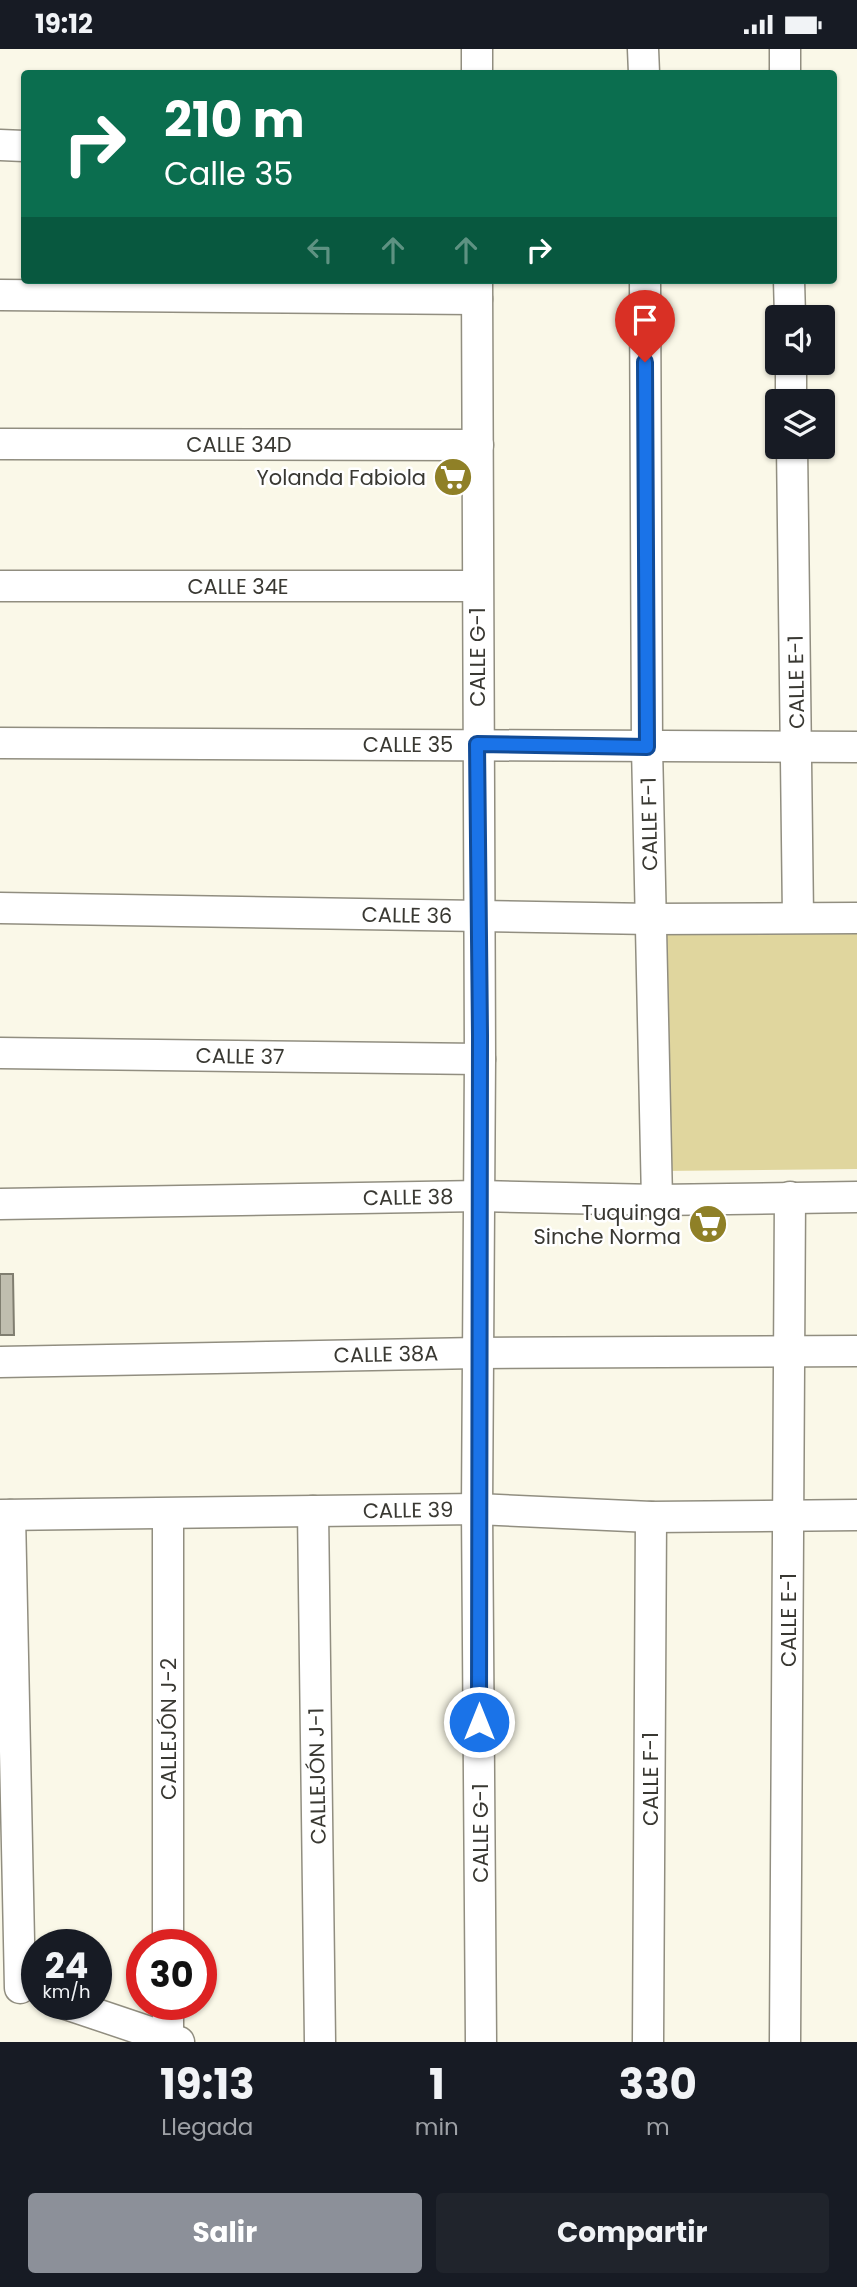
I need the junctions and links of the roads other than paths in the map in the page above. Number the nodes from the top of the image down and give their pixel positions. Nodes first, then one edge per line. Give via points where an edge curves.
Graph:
1 (477, 49) edge
2 (643, 49) edge
3 (785, 49) edge
4 (477, 70) edge
5 (644, 70) edge
6 (785, 70) edge
7 (0, 145) edge
8 (21, 146) edge
9 (645, 284) edge
10 (789, 284) edge
11 (477, 289) edge
12 (0, 295) edge
13 (790, 305) edge
14 (0, 444) edge
15 (478, 445) junction
16 (792, 459) edge
17 (0, 586) edge
18 (477, 586) junction
19 (0, 743) edge
20 (477, 744) junction
21 (647, 747) junction
22 (857, 747) edge
23 (798, 749) junction
24 (0, 908) edge
25 (480, 916) junction
26 (798, 917) junction
27 (857, 918) edge
28 (651, 919) junction
29 (0, 1053) edge
30 (480, 1059) junction
31 (480, 1196) junction
32 (790, 1197) junction
33 (857, 1197) edge
34 (657, 1200) junction
35 (0, 1204) edge
36 (857, 1351) edge
37 (477, 1353) junction
38 (791, 1353) junction
39 (0, 1362) edge
40 (477, 1509) junction
41 (313, 1511) junction
42 (168, 1514) junction
43 (5, 1515) edge
44 (857, 1515) edge
45 (788, 1516) junction
46 (651, 1517) junction
47 (168, 1929) edge
48 (19, 1988) edge
49 (112, 2019) edge
50 (171, 2020) edge
51 (174, 2040) edge
52 (320, 2042) edge
53 (481, 2042) edge
54 (648, 2042) edge
55 (785, 2042) edge

1 - 4 street
2 - 5 street
3 - 6 street
7 - 8 street
9 - 21 street, CALLE F-1
10 - 13 street
11 - 12 street
11 - 15 street, CALLE G-1
14 - 15 street, CALLE 34D
15 - 18 street, CALLE G-1
16 - 23 street, CALLE E-1
17 - 18 street, CALLE 34E
18 - 20 street, CALLE G-1
19 - 20 street, CALLE 35
20 - 21 street, CALLE 35
20 - 25 street, CALLE G-1
21 - 23 street, CALLE 35
21 - 28 street, CALLE F-1
22 - 23 street, CALLE 35
23 - 26 street, CALLE E-1
24 - 25 street, CALLE 36
25 - 28 street, CALLE 36
25 - 30 street, CALLE G-1
26 - 27 street, CALLE 36
26 - 28 street, CALLE 36
28 - 34 street, CALLE F-1
29 - 30 street, CALLE 37
30 - 31 street, CALLE G-1
31 - 34 street, CALLE 38
31 - 35 street, CALLE 38
31 - 37 street, CALLE G-1
32 - 33 street, CALLE 38
32 - 34 street, CALLE 38
32 - 38 street, CALLE E-1
36 - 38 street, CALLE 38A
37 - 38 street, CALLE 38A
37 - 39 street, CALLE 38A
37 - 40 street, CALLE G-1
38 - 45 street, CALLE E-1
40 - 41 street, CALLE 39
40 - 46 street, CALLE 39
40 - 53 street, CALLE G-1
41 - 42 street, CALLE 39
41 - 52 street, CALLEJÓN J-1
42 - 43 street, CALLE 39
42 - 47 street, CALLEJÓN J-2
43 - 48 street
44 - 45 street, CALLE 39
45 - 46 street, CALLE 39
45 - 55 street, CALLE E-1
46 - 54 street, CALLE F-1
49 - 51 street
50 - 51 street

